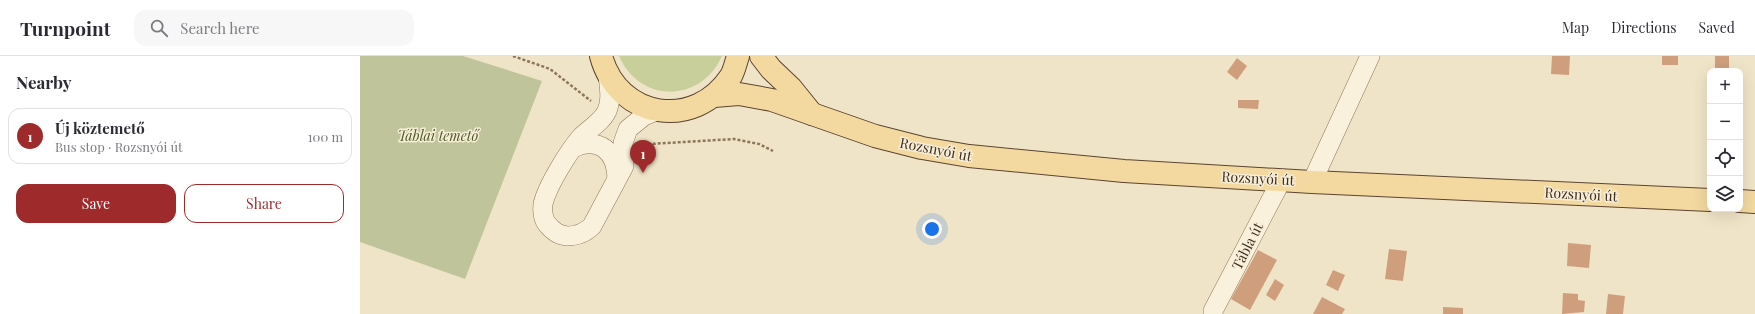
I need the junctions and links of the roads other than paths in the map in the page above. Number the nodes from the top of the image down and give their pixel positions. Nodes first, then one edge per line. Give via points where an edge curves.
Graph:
1 (738, 56) edge
2 (761, 56) edge
3 (1370, 56) edge
4 (599, 63) edge
5 (714, 96) junction
6 (659, 110) junction
7 (812, 114) junction
8 (572, 148) junction
9 (1282, 179) junction
10 (617, 180) junction
11 (1312, 182) junction
12 (1707, 200) edge
13 (1743, 202) edge
14 (1755, 202) edge
15 (1213, 314) edge

1 - 5 main road via 731,76
2 - 7 main road
3 - 11 street
4 - 6 main road via 620,92 647,108
4 - 8 street via 610,100 606,112
5 - 6 main road via 683,110
5 - 7 main road, Rozsnyói út via 739,94 772,100
6 - 10 street via 644,116 628,129 623,143 624,166
7 - 9 main road, Rozsnyói út via 915,147 969,156 1124,171
8 - 10 street via 589,143 603,147 613,158
8 - 10 street via 543,203 545,222 553,231 569,236 586,232 592,226
9 - 11 main road, Rozsnyói út
9 - 15 street, Tábla út
11 - 12 main road, Rozsnyói út
13 - 14 main road

